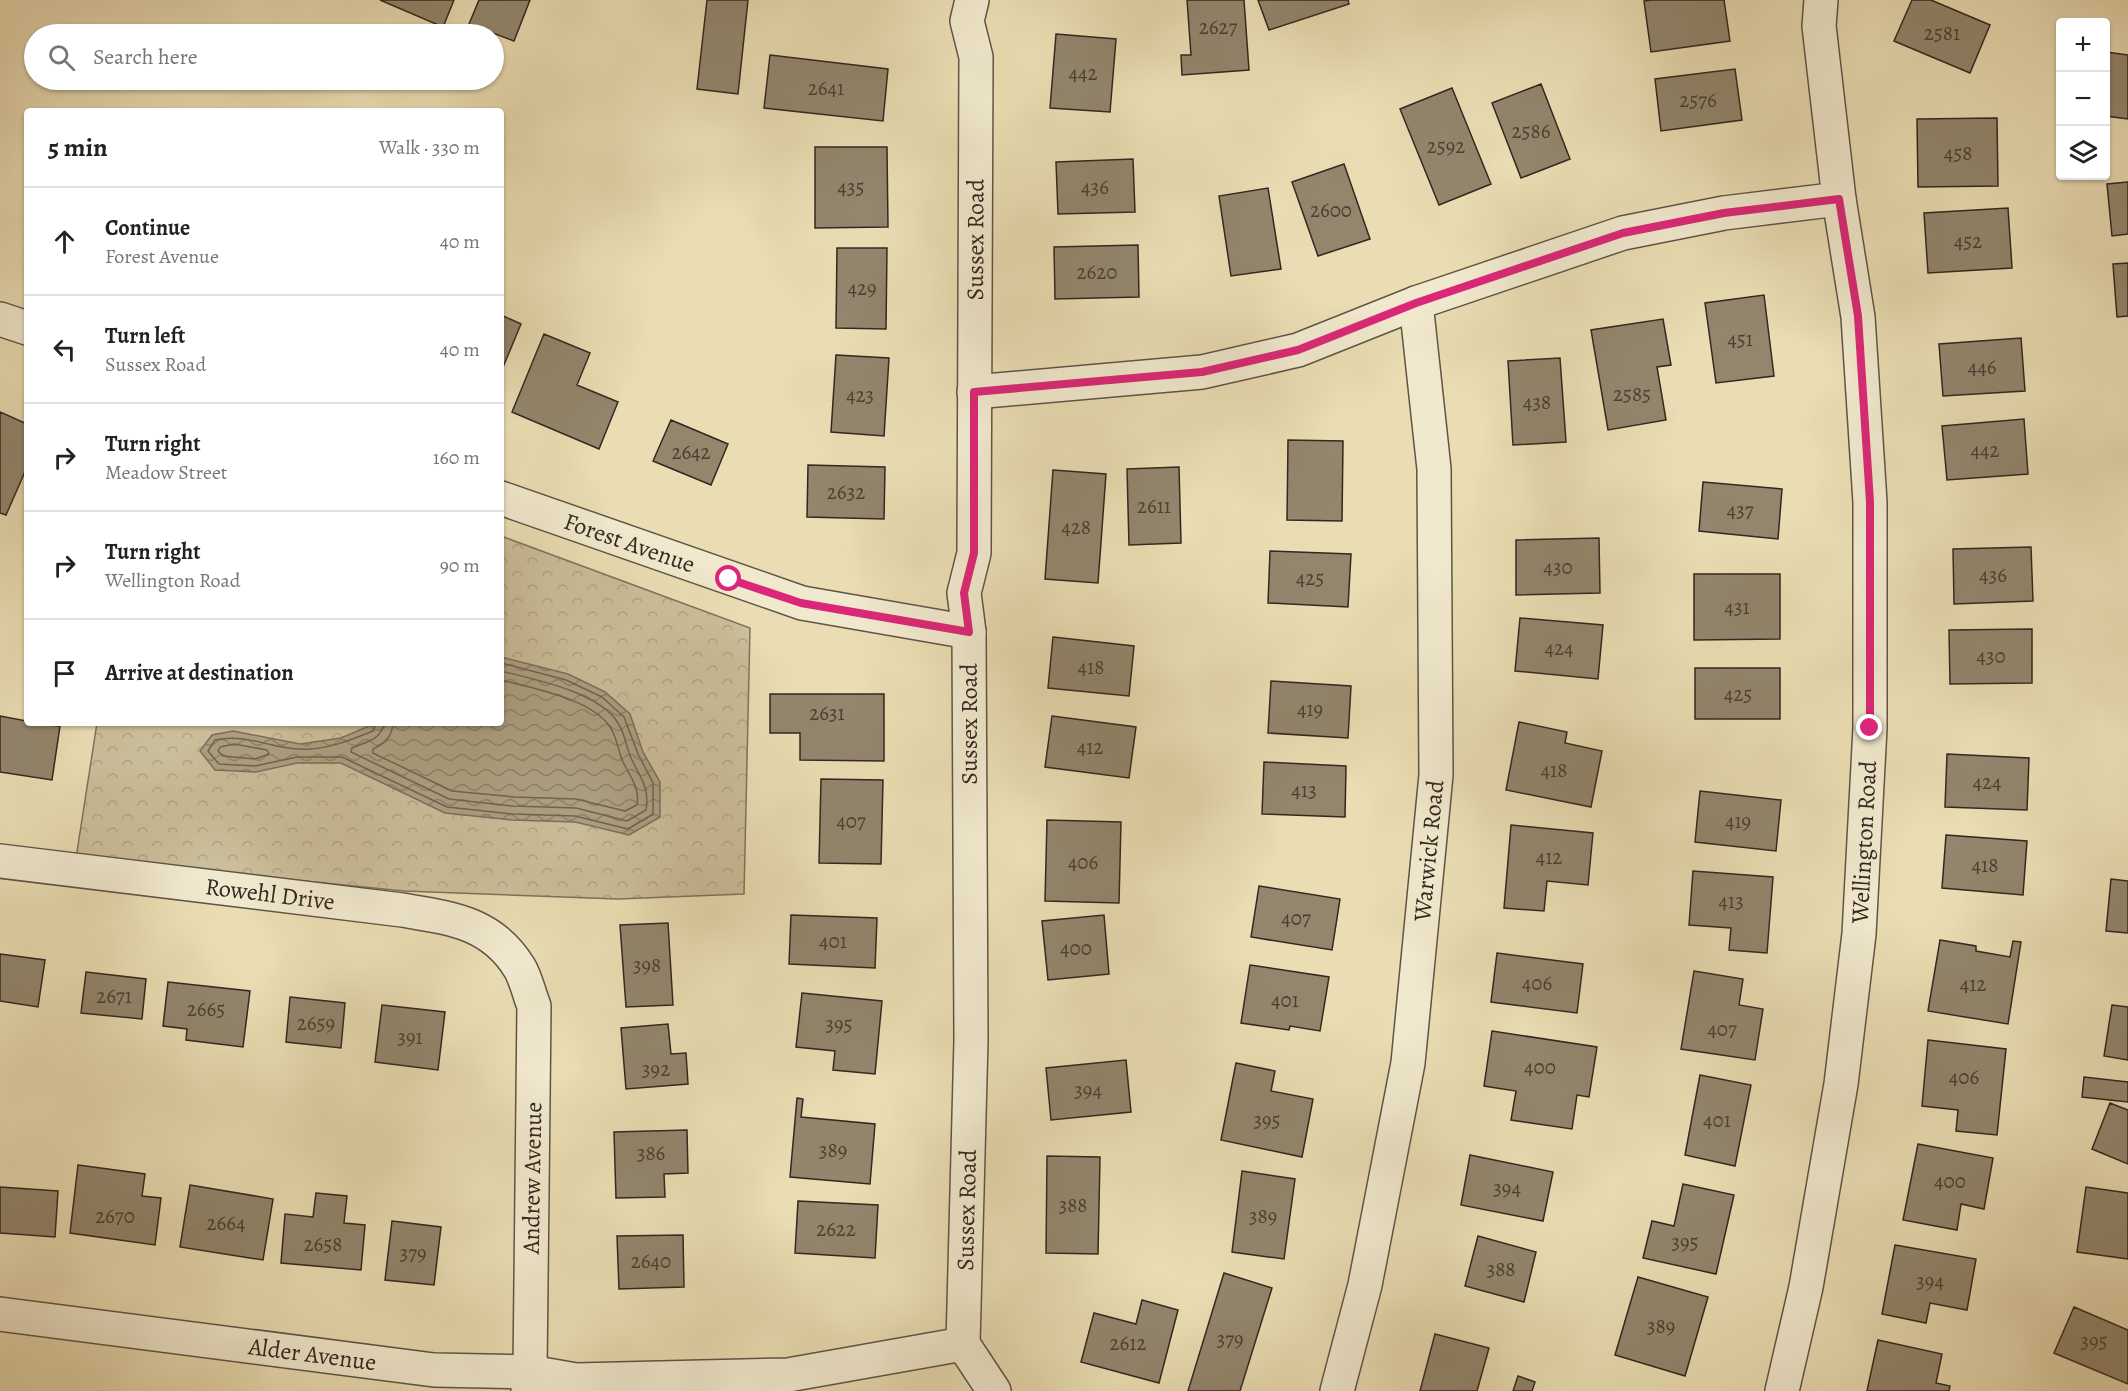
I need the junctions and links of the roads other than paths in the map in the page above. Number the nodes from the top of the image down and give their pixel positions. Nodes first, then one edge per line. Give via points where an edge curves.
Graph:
1 (972, 0) edge
2 (1821, 0) edge
3 (1839, 199) junction
4 (1416, 303) junction
5 (0, 319) edge
6 (24, 327) edge
7 (974, 392) junction
8 (504, 499) edge
9 (969, 632) junction
10 (0, 861) edge
11 (520, 968) joint
12 (0, 1314) edge
13 (963, 1344) junction
14 (529, 1381) edge
15 (994, 1391) edge
16 (1337, 1391) edge
17 (1782, 1391) edge

1 - 7 street, Sussex Road via 967,21 976,57
2 - 3 street, Wellington Road via 1819,26
3 - 4 street via 1724,213 1623,233
3 - 17 street, Wellington Road via 1858,316 1870,502 1870,728 1858,934 1840,1084 1806,1287
4 - 7 street via 1298,350 1202,372
4 - 16 street, Warwick Road via 1434,469 1436,775 1408,1063 1365,1285
5 - 6 street
7 - 9 street, Sussex Road via 974,553 964,593
8 - 9 street, Forest Avenue via 801,603
9 - 13 street, Sussex Road via 970,1040
10 - 11 street, Rowehl Drive via 451,918 481,929 501,944
11 - 14 street, Andrew Avenue via 534,1006
12 - 14 street, Alder Avenue
13 - 14 street, Alder Avenue via 788,1375
13 - 15 street

